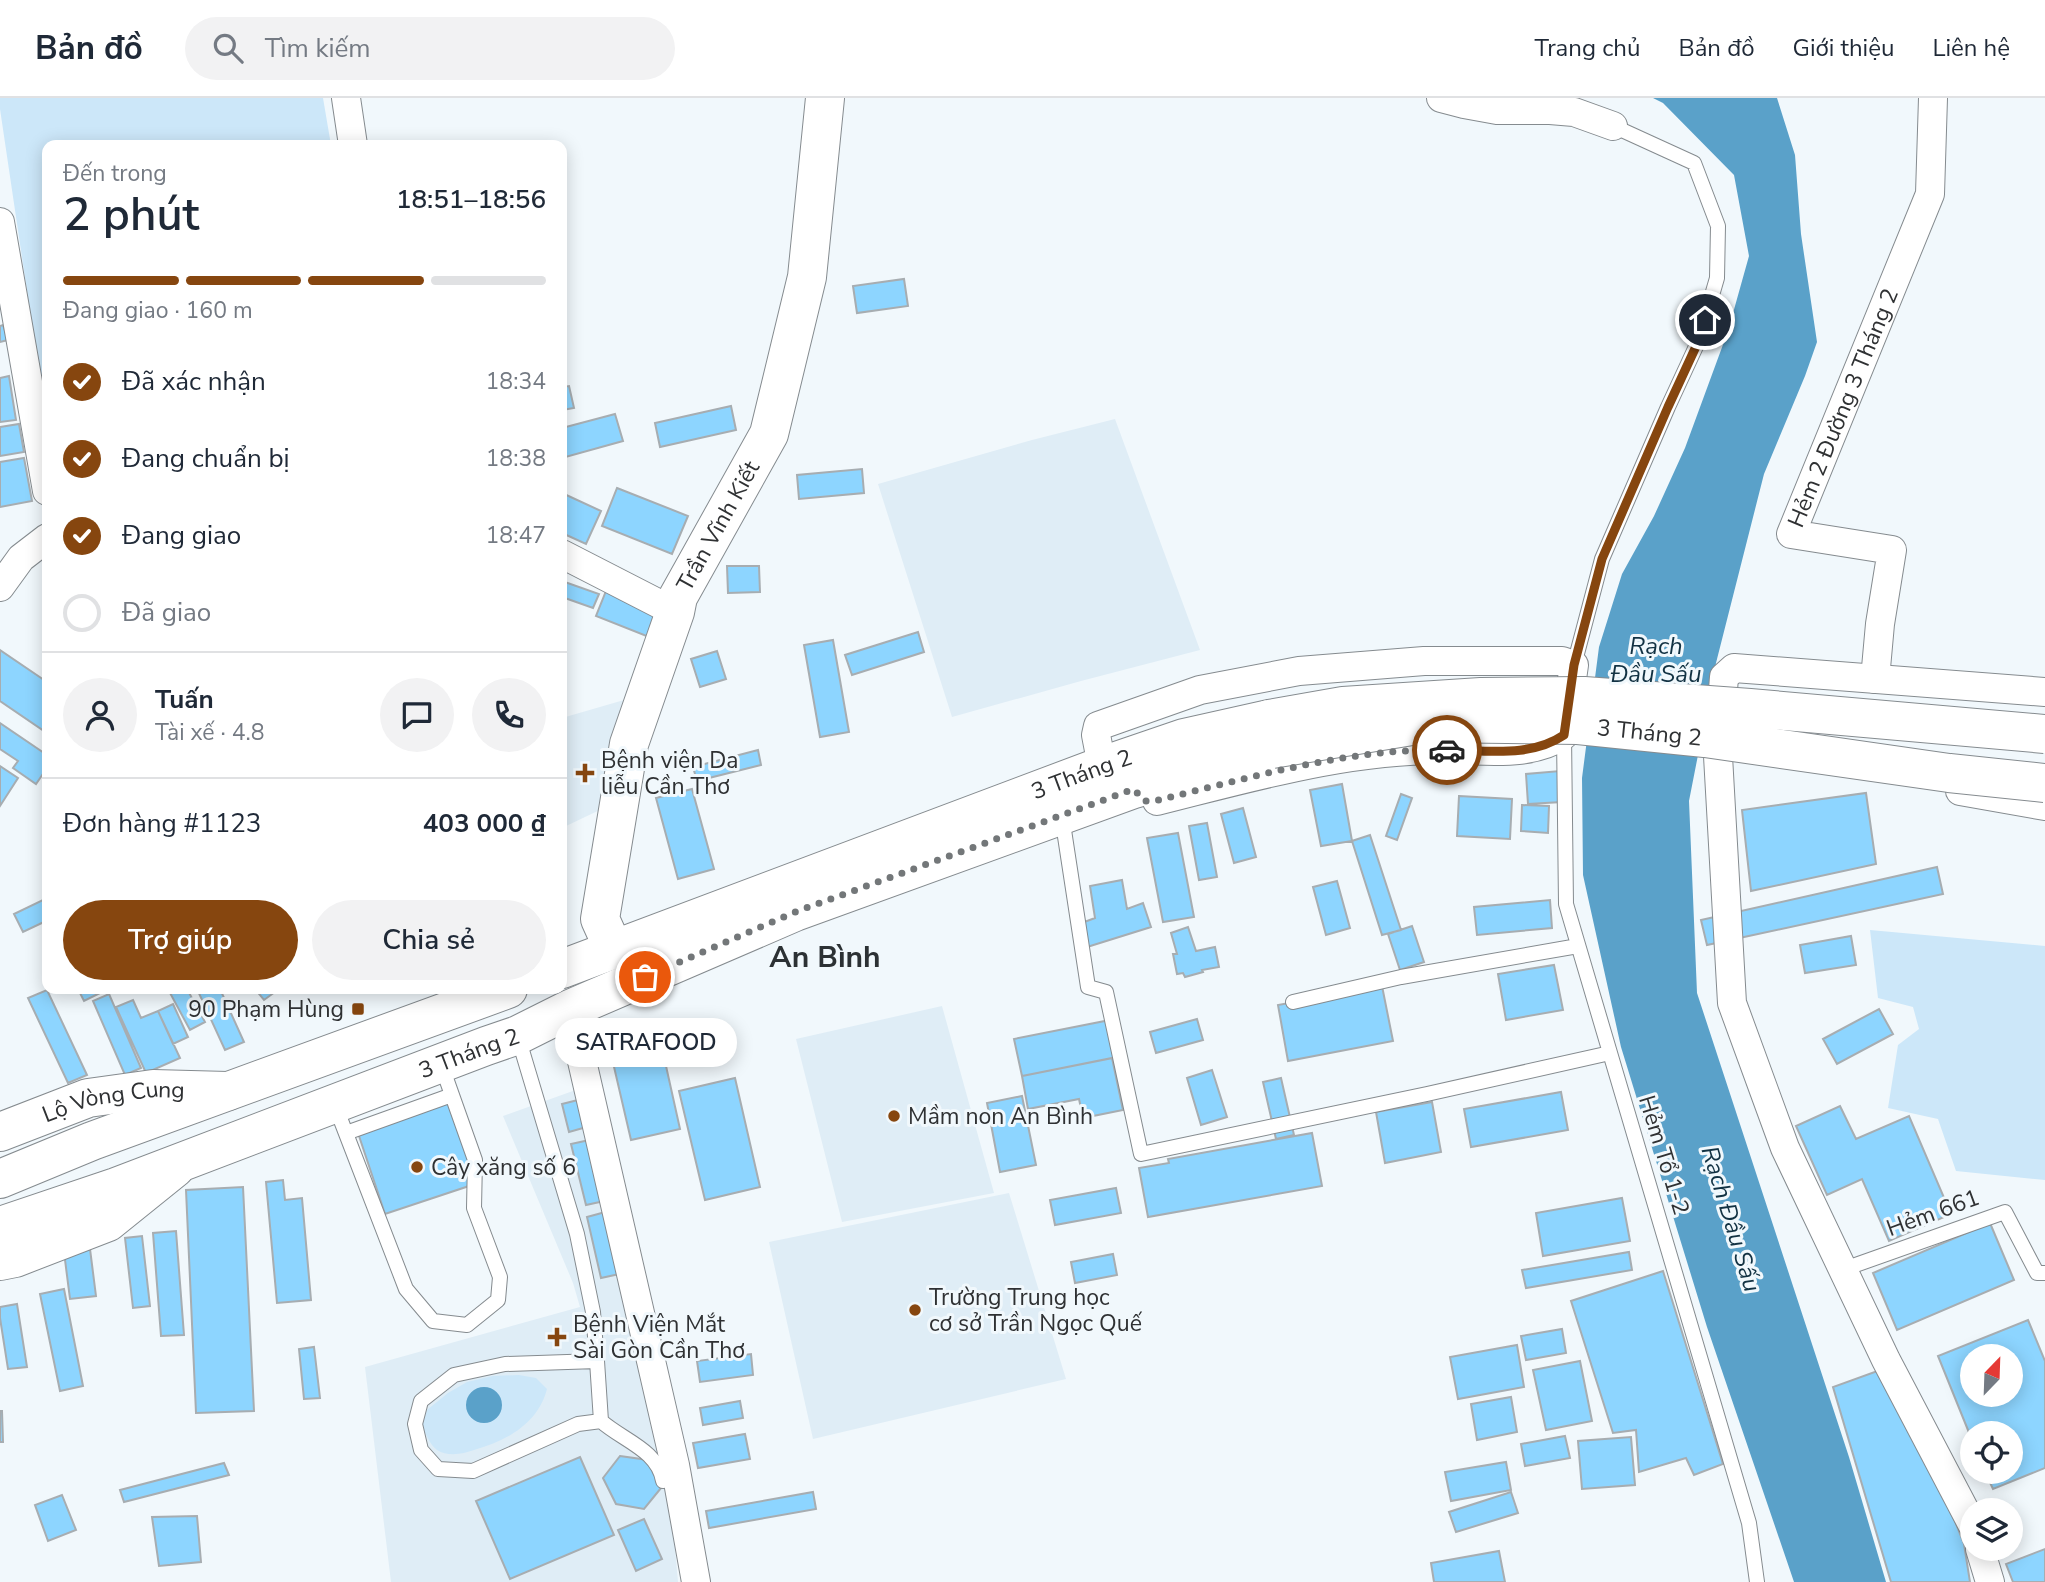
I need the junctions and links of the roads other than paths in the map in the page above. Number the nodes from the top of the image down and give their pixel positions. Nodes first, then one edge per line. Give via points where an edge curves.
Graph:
1 (346, 98) edge
2 (825, 98) edge
3 (1441, 98) edge
4 (1933, 98) edge
5 (1613, 126) joint
6 (353, 140) edge
7 (0, 222) edge
8 (42, 462) edge
9 (42, 542) edge
10 (567, 557) edge
11 (0, 587) edge
12 (675, 612) junction
13 (1574, 665) junction
14 (1875, 679) junction
15 (2045, 692) edge
16 (1270, 734) junction
17 (2045, 734) edge
18 (1564, 735) junction
19 (1718, 756) junction
20 (1102, 766) junction
21 (2045, 783) edge
22 (1134, 789) junction
23 (2045, 806) edge
24 (1062, 816) junction
25 (1578, 946) junction
26 (614, 950) junction
27 (567, 967) edge
28 (494, 994) edge
29 (1293, 1002) dead end
30 (570, 1009) junction
31 (518, 1035) junction
32 (1610, 1053) junction
33 (447, 1079) junction
34 (230, 1091) junction
35 (340, 1118) junction
36 (0, 1132) edge
37 (186, 1160) junction
38 (0, 1178) edge
39 (0, 1226) edge
40 (0, 1261) edge
41 (1844, 1269) junction
42 (2045, 1273) edge
43 (597, 1361) junction
44 (601, 1420) junction
45 (663, 1481) dead end
46 (1960, 1501) edge
47 (1984, 1561) edge
48 (696, 1582) edge
49 (1756, 1582) edge
50 (1990, 1582) edge

1 - 6 street
2 - 12 main road, Trần Vĩnh Kiết via 807,276 769,434 678,597
3 - 5 street via 1497,110 1574,112
4 - 14 street, Hẻm 2 Đường 3 Tháng 2 via 1930,194 1791,534 1892,550
5 - 13 lane via 1694,163 1718,226 1717,278 1699,340 1602,559
7 - 8 street
9 - 11 street via 21,558
10 - 12 street
12 - 26 main road, Trần Vĩnh Kiết via 629,744 600,919
13 - 18 street
13 - 20 street via 1562,661 1424,662 1299,671 1200,690 1098,726
14 - 15 street
14 - 19 street via 1734,668 1724,677
16 - 17 main road, 3 Tháng 2, bridge via 1342,706 1584,696
16 - 20 main road, 3 Tháng 2 via 1184,738
16 - 21 main road, 3 Tháng 2, bridge via 1430,723 1578,725
16 - 22 main road, 3 Tháng 2
18 - 22 street via 1551,744 1522,751 1420,749 1329,760 1154,801 1144,801
18 - 25 lane, Hẻm Tổ 1-2 via 1566,904
19 - 23 street via 1848,771
19 - 41 street via 1731,1003 1785,1148
20 - 26 main road, 3 Tháng 2
22 - 24 main road, 3 Tháng 2
24 - 30 main road, 3 Tháng 2 via 795,912
24 - 32 lane via 1088,987 1106,992 1141,1154
25 - 29 lane via 1401,977
25 - 32 lane, Hẻm Tổ 1-2
26 - 27 main road, 3 Tháng 2
28 - 34 main road, 3 Tháng 2
30 - 31 main road, 3 Tháng 2
30 - 48 street via 675,1465
31 - 33 main road, 3 Tháng 2
31 - 43 lane via 577,1234 593,1312
32 - 49 lane, Hẻm Tổ 1-2 via 1749,1523
33 - 35 main road, 3 Tháng 2
33 - 35 lane via 475,1160 474,1208 500,1277 498,1300 467,1325 433,1321 406,1289
34 - 36 main road, Lộ Vòng Cung via 153,1089 88,1098
34 - 38 main road, 3 Tháng 2
35 - 37 main road, 3 Tháng 2
37 - 39 main road, 3 Tháng 2
37 - 40 main road via 108,1222
41 - 42 lane, Hẻm 661 via 2005,1212 2037,1273
41 - 46 street
43 - 44 lane
43 - 44 lane via 505,1364 454,1375 421,1401 415,1424 421,1450 438,1469 472,1471 578,1424
44 - 45 lane via 655,1461
47 - 50 street

